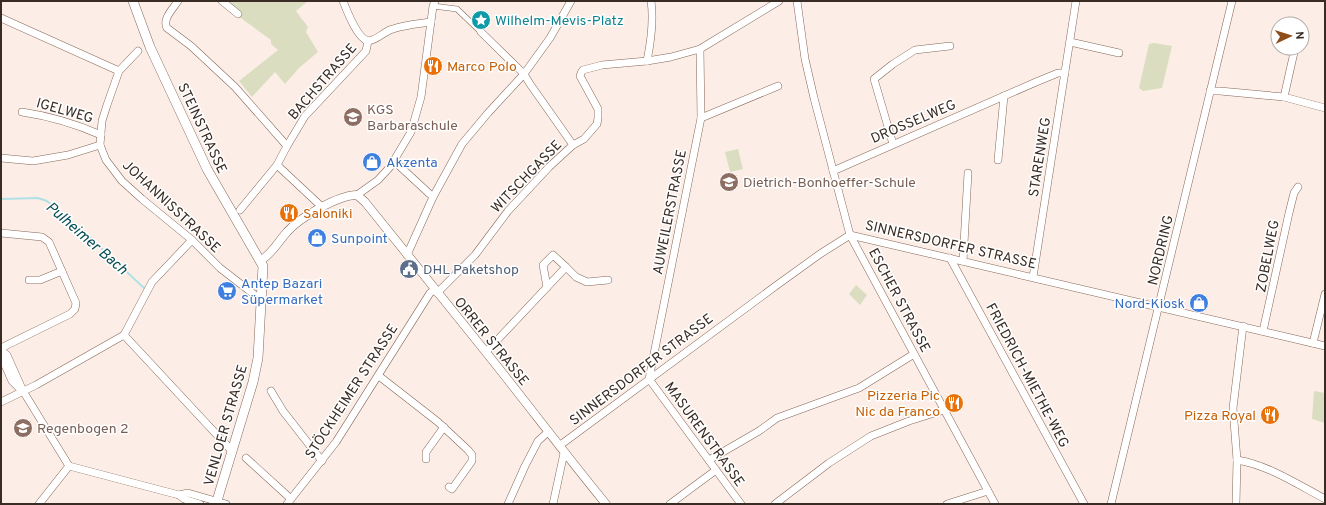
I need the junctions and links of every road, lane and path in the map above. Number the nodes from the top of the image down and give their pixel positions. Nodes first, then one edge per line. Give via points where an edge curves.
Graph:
1 (133, 1) edge
2 (178, 1) edge
3 (222, 1) edge
4 (343, 1) edge
5 (571, 1) edge
6 (651, 1) edge
7 (779, 1) edge
8 (797, 1) edge
9 (1076, 1) edge
10 (1232, 1) edge
11 (434, 4) edge
12 (238, 14) dead end
13 (1, 18) edge
14 (431, 22) junction
15 (481, 32) joint
16 (368, 42) junction
17 (1070, 42) junction
18 (950, 46) dead end
19 (700, 49) junction
20 (138, 51) dead end
21 (1119, 53) dead end
22 (1293, 56) edge
23 (647, 61) junction
24 (119, 71) junction
25 (1065, 73) junction
26 (524, 74) junction
27 (778, 86) dead end
28 (1210, 91) junction
29 (1004, 96) junction
30 (1284, 97) junction
31 (1325, 108) edge
32 (22, 112) dead end
33 (701, 118) junction
34 (101, 135) junction
35 (893, 144) junction
36 (100, 145) junction
37 (286, 146) junction
38 (573, 146) junction
39 (1, 158) edge
40 (998, 160) dead end
41 (394, 161) junction
42 (277, 166) junction
43 (833, 171) junction
44 (968, 173) dead end
45 (1298, 187) dead end
46 (357, 195) junction
47 (433, 197) junction
48 (322, 207) junction
49 (240, 210) dead end
50 (1, 233) edge
51 (850, 235) junction
52 (192, 240) junction
53 (407, 255) junction
54 (950, 258) junction
55 (260, 261) junction
56 (964, 261) junction
57 (566, 267) junction
58 (62, 271) junction
59 (1033, 277) junction
60 (29, 280) dead end
61 (608, 280) dead end
62 (547, 287) junction
63 (435, 291) junction
64 (1325, 294) edge
65 (260, 299) junction
66 (1159, 308) junction
67 (1243, 326) junction
68 (1264, 331) junction
69 (124, 335) junction
70 (1314, 343) junction
71 (1325, 346) edge
72 (1, 349) edge
73 (486, 352) junction
74 (914, 354) junction
75 (1, 356) edge
76 (379, 376) junction
77 (649, 380) junction
78 (23, 391) junction
79 (271, 391) dead end
80 (1, 402) edge
81 (944, 410) junction
82 (444, 427) junction
83 (548, 432) junction
84 (562, 450) junction
85 (232, 452) junction
86 (246, 458) dead end
87 (426, 459) dead end
88 (709, 460) junction
89 (1237, 460) junction
90 (322, 461) junction
91 (69, 466) junction
92 (716, 470) junction
93 (449, 487) dead end
94 (988, 491) junction
95 (179, 495) junction
96 (1325, 499) edge
97 (289, 502) edge
98 (219, 503) edge
99 (39, 504) edge
100 (200, 504) edge
101 (508, 504) edge
102 (553, 504) edge
103 (606, 504) edge
104 (670, 504) edge
105 (741, 504) edge
106 (775, 504) edge
107 (947, 504) edge
108 (995, 504) edge
109 (1084, 504) edge
110 (1111, 504) edge
111 (1236, 504) edge

1 - 55 main road, STEINSTRASSE via 150,47 207,169
2 - 37 street via 166,20 167,28 191,46 235,87
3 - 12 street
4 - 16 street via 362,39
5 - 26 street via 550,38
6 - 23 street via 651,36
7 - 19 street
8 - 43 street, ESCHER STRASSE via 805,59
9 - 17 street, STARENWEG
10 - 28 street, NORDRING
11 - 14 street
11 - 15 street via 457,9
13 - 24 street
14 - 16 street, BACHSTRASSE via 393,29
14 - 41 street via 415,120
15 - 26 street
16 - 37 street, BACHSTRASSE via 366,52 304,116
17 - 21 street
17 - 25 street, STARENWEG
18 - 35 street via 915,50 874,80
19 - 23 street
19 - 33 street, AUWEILERSTRASSE
20 - 24 street
22 - 30 street
23 - 38 street, WITSCHGASSE via 602,65 580,72 598,109 598,118 584,139
24 - 34 street via 102,122
25 - 29 street, DROSSELWEG via 1058,73
25 - 59 street, STARENWEG
26 - 38 street
26 - 47 street via 462,144
27 - 33 street
28 - 30 street
28 - 66 street, NORDRING
29 - 35 street, DROSSELWEG
29 - 40 street
30 - 31 street
32 - 34 street, IGELWEG via 67,122
33 - 77 street, AUWEILERSTRASSE
34 - 36 street
35 - 43 street, DROSSELWEG
36 - 39 street via 68,155 33,161
36 - 52 street, JOHANNISSTRASSE via 106,160 122,181
37 - 42 street, BACHSTRASSE
38 - 63 street, WITSCHGASSE via 549,167 508,211 475,255
41 - 46 street via 378,180
41 - 47 street
42 - 48 street
42 - 49 street, BACHSTRASSE
43 - 51 street, ESCHER STRASSE
44 - 56 street
45 - 68 street, ZOBELWEG via 1288,213
46 - 48 street via 350,195
46 - 53 street, ORRER STRASSE
47 - 53 street
48 - 55 street via 292,226 269,255
50 - 58 street via 42,237 50,242
51 - 54 street, SINNERSDORFER STRASSE
51 - 74 street, ESCHER STRASSE
51 - 77 street, SINNERSDORFER STRASSE via 777,285
52 - 65 street, JOHANNISSTRASSE via 220,268
52 - 69 street via 152,282
53 - 63 street, ORRER STRASSE
54 - 56 street, SINNERSDORFER STRASSE
54 - 109 street, FRIEDRICH-MIETHE-WEG
55 - 65 main road, VENLOER STRASSE via 263,266
56 - 59 street, SINNERSDORFER STRASSE
57 - 61 street via 576,277 587,282
57 - 62 street
57 - 62 street via 553,255 543,266
58 - 60 street via 40,280
58 - 72 street via 76,303 75,308 70,314
59 - 66 street, SINNERSDORFER STRASSE
62 - 73 street
63 - 73 street, ORRER STRASSE
63 - 76 street, STÖCKHEIMER STRASSE via 430,293
64 - 70 street
65 - 85 main road, VENLOER STRASSE via 258,358
66 - 67 street, SINNERSDORFER STRASSE
66 - 110 street, NORDRING
67 - 68 street, SINNERSDORFER STRASSE
67 - 89 street via 1232,408
68 - 70 street, SINNERSDORFER STRASSE
69 - 78 street
69 - 85 street
70 - 71 street, SINNERSDORFER STRASSE
72 - 78 street via 7,355
73 - 83 street, ORRER STRASSE
74 - 81 street, ESCHER STRASSE
74 - 88 street via 859,388 778,418
75 - 78 street via 12,381
76 - 82 street
76 - 90 street, STÖCKHEIMER STRASSE
77 - 84 street, SINNERSDORFER STRASSE
77 - 88 street, MASURENSTRASSE
78 - 80 street
78 - 91 street
79 - 90 street via 283,411
81 - 94 street, ESCHER STRASSE
81 - 106 street via 871,436 828,463
82 - 87 street via 426,452
82 - 93 street via 472,455 472,461 452,489
83 - 84 street, ORRER STRASSE
83 - 101 street via 538,441
84 - 102 street
84 - 103 street, ORRER STRASSE
85 - 98 main road, VENLOER STRASSE
86 - 97 street
88 - 92 street, MASURENSTRASSE
89 - 96 street via 1270,470
89 - 111 street
90 - 97 street, STÖCKHEIMER STRASSE
91 - 95 street
91 - 99 street
92 - 104 street
92 - 105 street, MASURENSTRASSE
94 - 107 street
94 - 108 street, ESCHER STRASSE
95 - 98 street via 188,492
95 - 100 street

